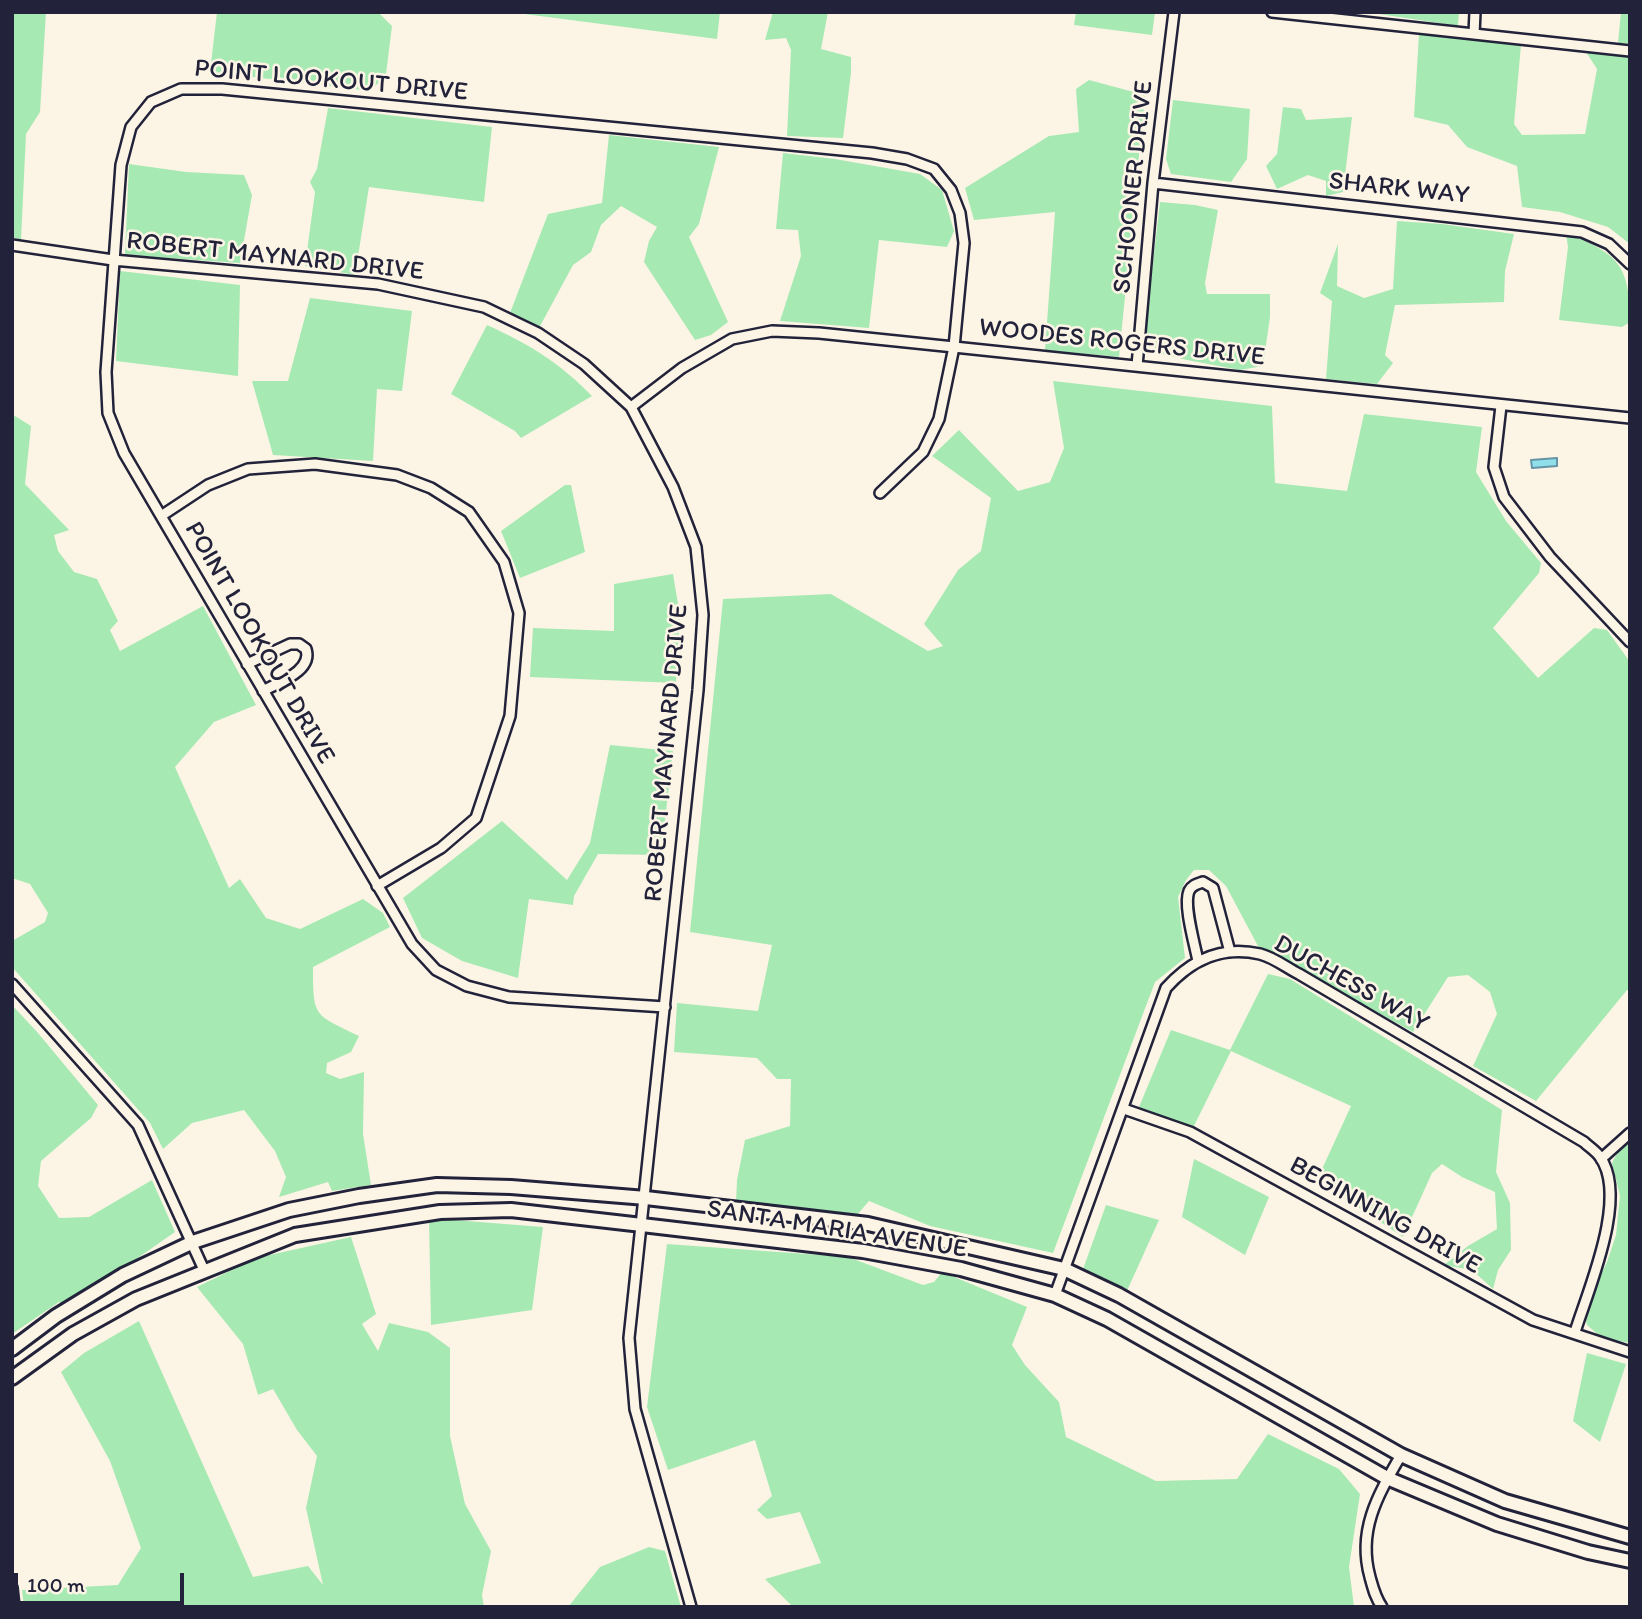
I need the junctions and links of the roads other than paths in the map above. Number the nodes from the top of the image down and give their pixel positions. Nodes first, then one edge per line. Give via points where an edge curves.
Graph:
1 (1174, 12) edge
2 (1272, 12) edge
3 (1475, 12) edge
4 (1474, 34) junction
5 (1630, 51) edge
6 (1153, 183) junction
7 (12, 245) edge
8 (113, 260) junction
9 (1630, 264) edge
10 (954, 346) junction
11 (1137, 366) junction
12 (1501, 406) junction
13 (631, 407) junction
14 (1630, 417) edge
15 (880, 493) dead end
16 (161, 516) junction
17 (1629, 640) edge
18 (247, 664) junction
19 (263, 691) junction
20 (377, 886) junction
21 (1230, 952) junction
22 (1198, 961) junction
23 (12, 984) edge
24 (665, 1007) junction
25 (1124, 1109) junction
26 (1630, 1133) edge
27 (1601, 1158) junction
28 (646, 1198) junction
29 (289, 1210) junction
30 (642, 1225) junction
31 (295, 1235) junction
32 (193, 1242) junction
33 (204, 1269) junction
34 (1063, 1269) junction
35 (1055, 1295) junction
36 (56, 1316) junction
37 (1575, 1332) junction
38 (73, 1334) junction
39 (12, 1349) edge
40 (1630, 1352) edge
41 (12, 1378) edge
42 (1401, 1455) junction
43 (1387, 1478) junction
44 (1630, 1537) edge
45 (1630, 1561) edge
46 (12, 1588) edge
47 (14, 1607) edge
48 (691, 1607) edge
49 (1382, 1607) edge

1 - 6 street, SCHOONER DRIVE
2 - 4 street
3 - 4 street
4 - 5 street
6 - 9 street, SHARK WAY via 1573,230 1609,244
6 - 11 street, SCHOONER DRIVE
7 - 8 street, ROBERT MAYNARD DRIVE
8 - 10 street, POINT LOOKOUT DRIVE via 121,165 131,127 151,102 181,89 222,89 872,153 934,169 951,190 964,243
8 - 13 street, ROBERT MAYNARD DRIVE via 378,284 484,307 538,333 584,364
8 - 16 street, POINT LOOKOUT DRIVE via 108,414 124,453
10 - 11 street, WOODES ROGERS DRIVE
10 - 13 street, WOODES ROGERS DRIVE via 772,331 732,339 682,368
10 - 15 street, POINT LOOKOUT DRIVE via 939,419 923,452
11 - 12 street, WOODES ROGERS DRIVE
12 - 14 street, WOODES ROGERS DRIVE
12 - 17 street via 1494,467 1504,497 1550,556
13 - 24 street, ROBERT MAYNARD DRIVE via 673,487 696,547 704,615
16 - 18 street, POINT LOOKOUT DRIVE
16 - 20 street via 208,485 248,469 315,464 397,475 432,488 469,512 504,562 519,613 510,716 476,818 441,848
18 - 19 street, POINT LOOKOUT DRIVE
18 - 19 street via 294,643 306,649 304,667
19 - 20 street, POINT LOOKOUT DRIVE
20 - 24 street, POINT LOOKOUT DRIVE via 412,944 436,970 467,986 509,997
21 - 22 street, DUCHESS WAY
21 - 22 street via 1213,888 1203,882 1189,889 1187,900
21 - 27 street, DUCHESS WAY via 1261,954 1299,974 1584,1142
22 - 25 street, DUCHESS WAY via 1166,988
23 - 32 street via 138,1125
24 - 28 street, ROBERT MAYNARD DRIVE
25 - 34 street, DUCHESS WAY
25 - 37 street, BEGINNING DRIVE via 1190,1132 1533,1320
26 - 27 street
27 - 37 street via 1611,1190 1606,1235
28 - 29 street, SANTA MARIA AVENUE via 437,1185
28 - 30 street, ROBERT MAYNARD DRIVE
28 - 34 street, SANTA MARIA AVENUE via 868,1224
29 - 31 street
29 - 32 street, SANTA MARIA AVENUE
30 - 31 street, SANTA MARIA AVENUE via 511,1210 475,1211
30 - 35 street, SANTA MARIA AVENUE via 863,1251 961,1269
30 - 48 street, ROBERT MAYNARD DRIVE via 629,1338 635,1409
31 - 33 street, SANTA MARIA AVENUE
32 - 33 street
32 - 36 street, SANTA MARIA AVENUE via 123,1275
33 - 38 street, SANTA MARIA AVENUE via 135,1299
34 - 35 street, DUCHESS WAY
34 - 42 street, SANTA MARIA AVENUE via 1119,1295
35 - 43 street, SANTA MARIA AVENUE via 1107,1319
36 - 38 street
36 - 39 street, SANTA MARIA AVENUE
37 - 40 street, BEGINNING DRIVE
38 - 41 street, SANTA MARIA AVENUE
42 - 43 street
42 - 44 street, SANTA MARIA AVENUE via 1505,1501
43 - 45 street, SANTA MARIA AVENUE via 1497,1524
43 - 49 street via 1365,1536 1366,1561
46 - 47 street

